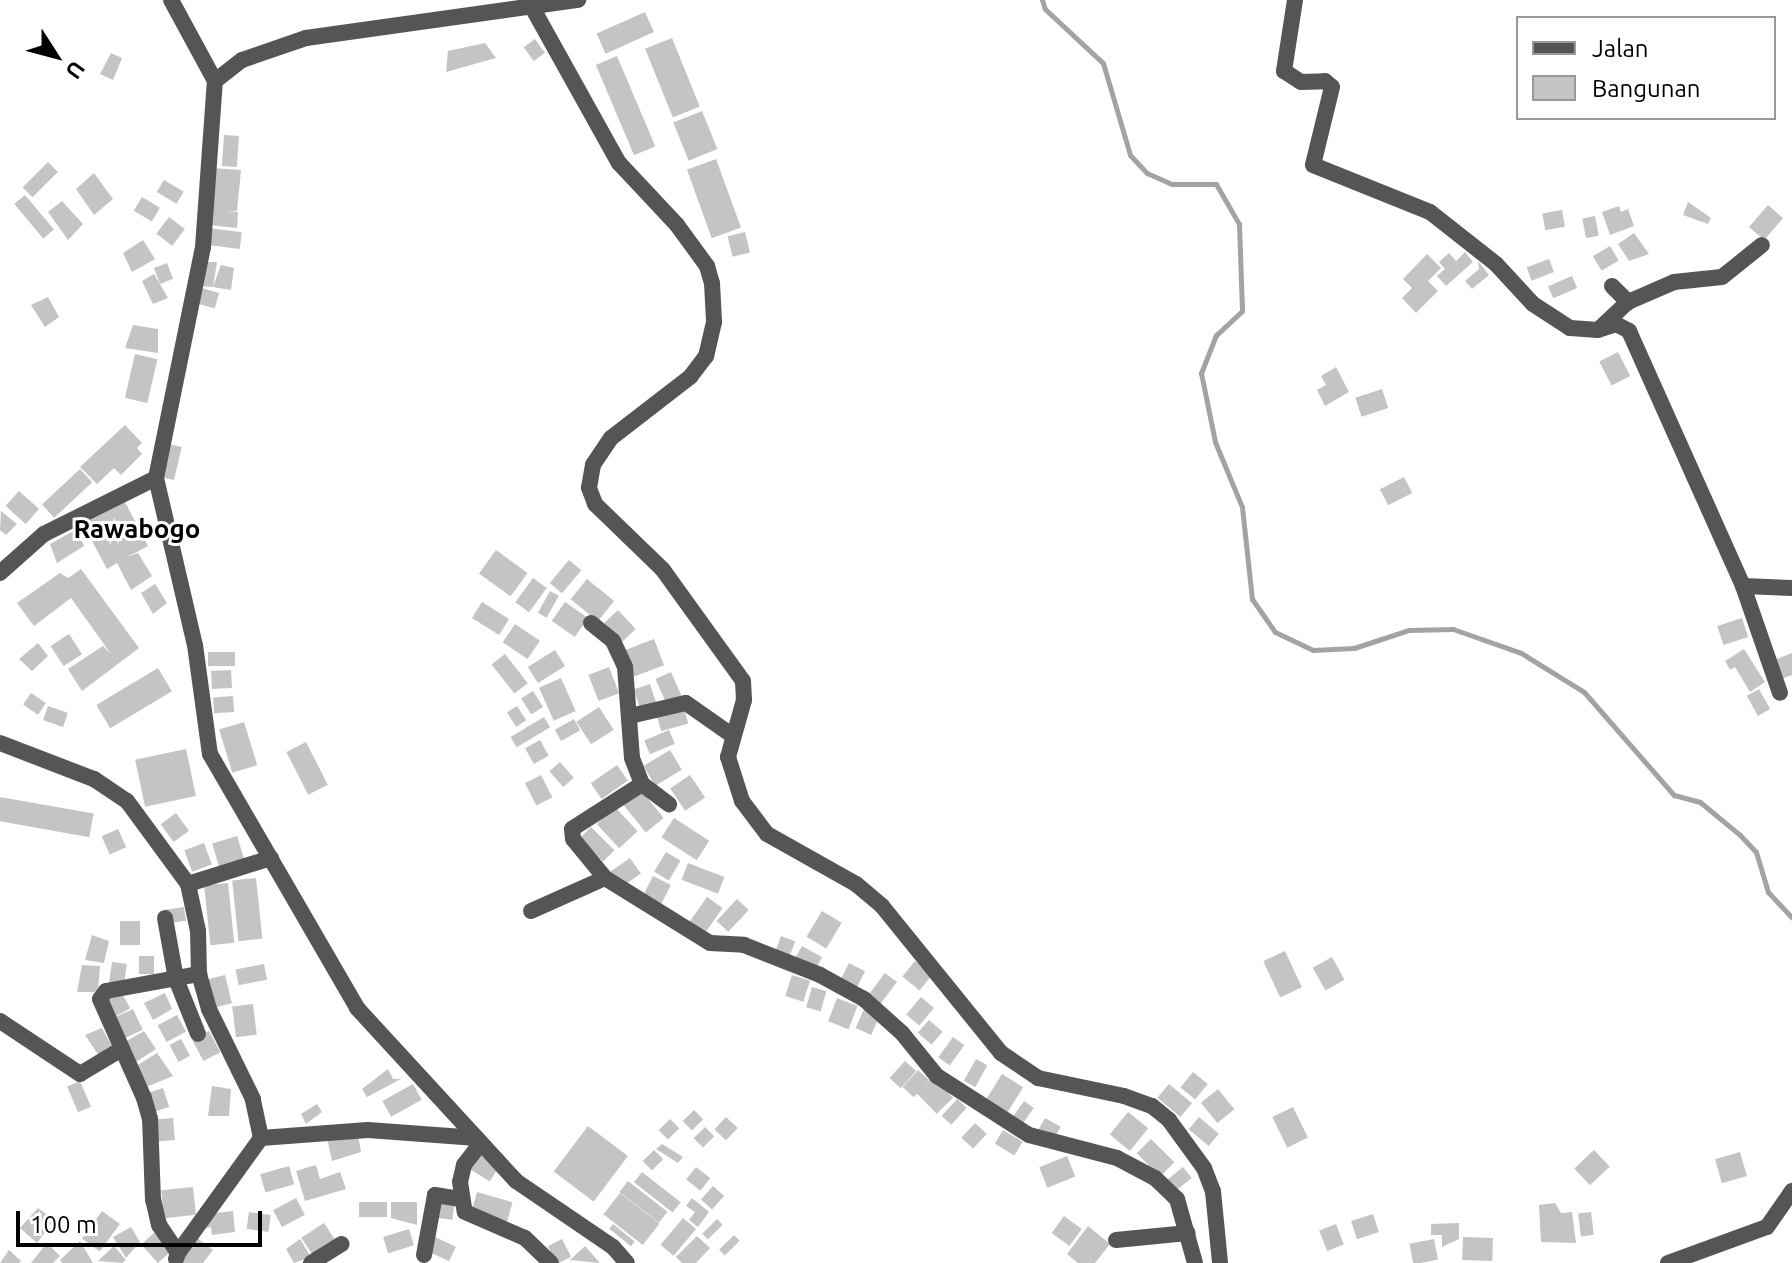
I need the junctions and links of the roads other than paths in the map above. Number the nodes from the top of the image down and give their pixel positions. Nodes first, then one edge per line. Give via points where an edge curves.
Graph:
1 (171, 0) edge
2 (578, 0) edge
3 (1295, 0) edge
4 (532, 7) junction
5 (215, 81) junction
6 (1762, 245) dead end
7 (1612, 286) dead end
8 (1628, 302) junction
9 (1598, 330) junction
10 (156, 478) junction
11 (0, 573) edge
12 (1743, 586) junction
13 (1792, 588) edge
14 (591, 623) dead end
15 (1780, 693) dead end
16 (630, 716) junction
17 (733, 736) junction
18 (0, 743) edge
19 (642, 784) junction
20 (669, 804) dead end
21 (271, 858) junction
22 (605, 878) junction
23 (188, 884) junction
24 (531, 911) dead end
25 (165, 918) dead end
26 (199, 974) junction
27 (176, 979) junction
28 (0, 1021) edge
29 (198, 1034) dead end
30 (120, 1050) junction
31 (261, 1138) junction
32 (479, 1140) junction
33 (1792, 1191) edge
34 (460, 1199) junction
35 (1188, 1233) junction
36 (1116, 1240) dead end
37 (342, 1244) dead end
38 (424, 1255) dead end
39 (176, 1258) edge
40 (311, 1263) edge
41 (551, 1263) edge
42 (627, 1263) edge
43 (1195, 1263) edge
44 (1220, 1263) edge
45 (1668, 1263) edge

1 - 5 street
2 - 4 street
3 - 9 street via 1283,69 1301,82 1328,82 1332,90 1313,165 1430,212 1496,264 1547,314 1570,328
4 - 5 street via 306,38 242,60
4 - 17 street via 619,163 677,225 707,266 712,283 714,322 706,356 690,377 611,438 593,465 589,488 595,504 663,570 737,669 745,692
5 - 10 street via 203,247
6 - 8 street via 1722,277 1674,282
7 - 8 street
8 - 9 street
9 - 12 street via 1621,325 1633,336 1644,372 1676,427
10 - 11 street via 44,534
10 - 21 street via 195,645 204,735 222,777
12 - 13 street
12 - 15 street
14 - 16 street via 613,641 622,659
16 - 17 street via 686,703
16 - 19 street via 632,758
17 - 44 street via 730,773 753,819 780,844 856,884 882,906 1001,1053 1038,1078 1124,1096 1152,1106 1169,1120 1204,1168 1213,1191
18 - 23 street via 94,779 127,801
19 - 20 street
19 - 22 street via 572,829 573,839
21 - 23 street
21 - 32 street via 357,1008
22 - 24 street
22 - 35 street via 710,943 744,945 864,999 902,1033 937,1076 991,1114 1029,1135 1117,1158 1155,1178 1177,1199
23 - 26 street via 198,931
25 - 27 street
26 - 27 street
26 - 31 street via 209,1009 253,1099
27 - 29 street
27 - 30 street via 101,995
28 - 30 street via 80,1074
30 - 39 street via 150,1119 150,1178 159,1225
31 - 32 street via 368,1130
31 - 39 street
32 - 34 street via 464,1165
32 - 42 street via 516,1181 613,1247
33 - 45 street via 1767,1227
34 - 38 street via 435,1195
34 - 41 street via 467,1214 525,1238
35 - 36 street
35 - 43 street
37 - 40 street

